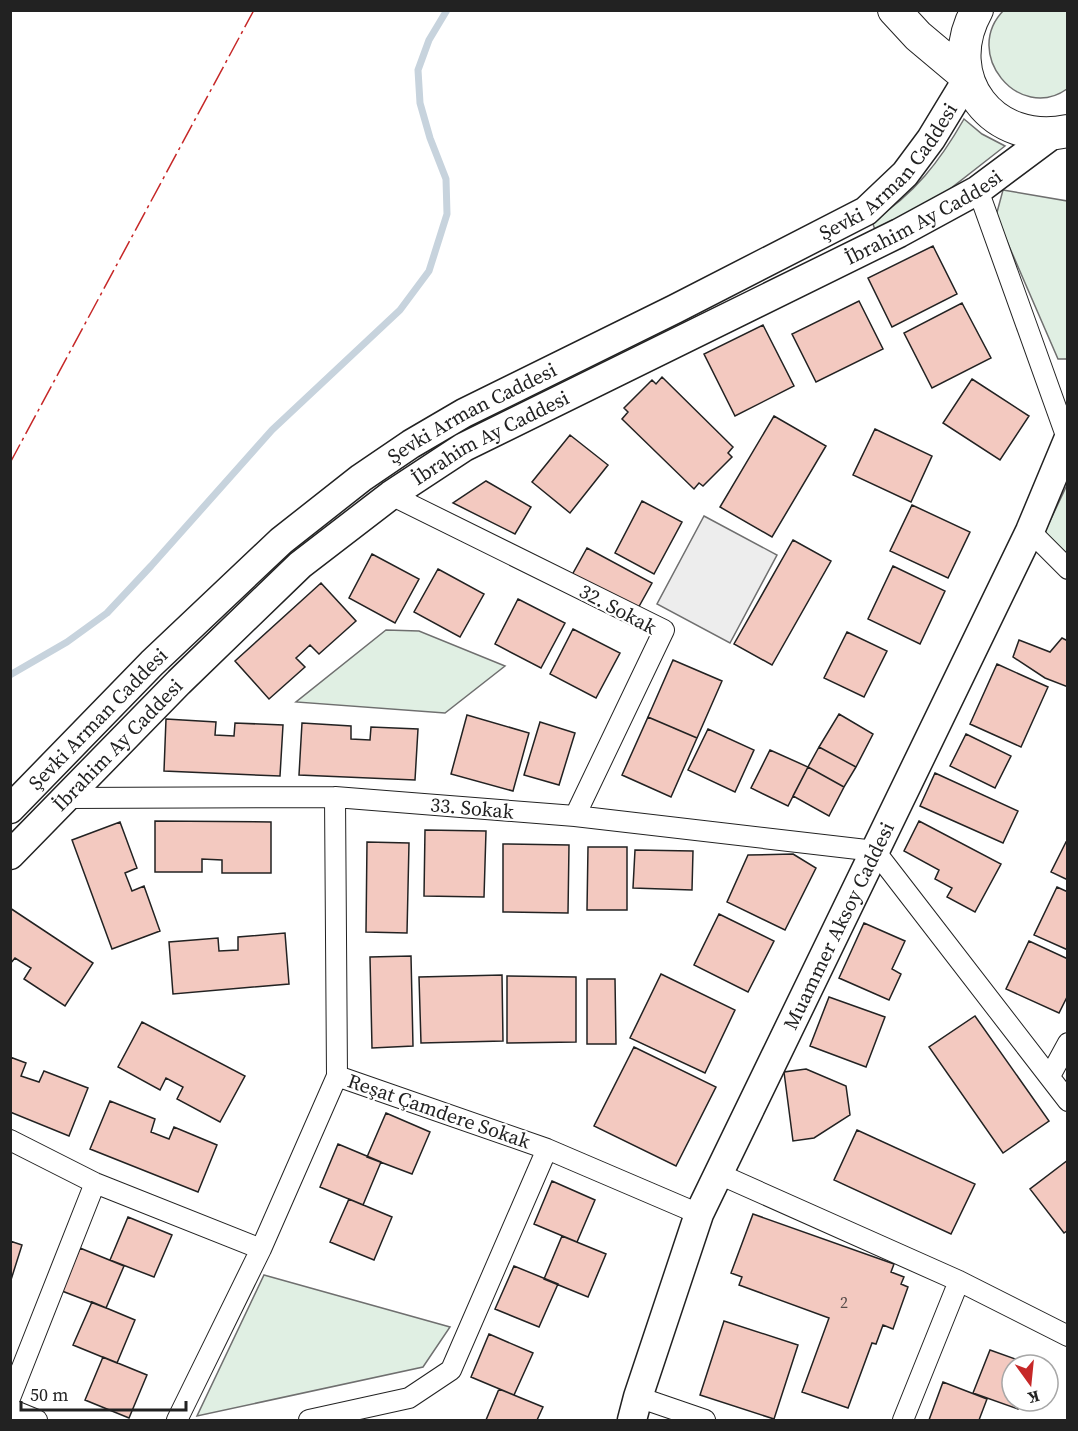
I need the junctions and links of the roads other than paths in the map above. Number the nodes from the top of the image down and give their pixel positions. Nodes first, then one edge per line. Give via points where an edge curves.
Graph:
1 (894, 10) edge
2 (977, 10) edge
3 (968, 78) junction
4 (1063, 134) edge
5 (978, 190) junction
6 (1067, 441) edge
7 (392, 495) junction
8 (1030, 531) junction
9 (1068, 569) edge
10 (335, 797) junction
11 (68, 798) junction
12 (10, 809) edge
13 (575, 816) junction
14 (875, 851) junction
15 (10, 855) edge
16 (1068, 1043) edge
17 (337, 1076) junction
18 (1050, 1076) junction
19 (1068, 1101) edge
20 (10, 1140) edge
21 (547, 1149) junction
22 (719, 1174) junction
23 (95, 1183) junction
24 (699, 1214) junction
25 (261, 1249) junction
26 (959, 1281) junction
27 (1068, 1336) edge
28 (10, 1398) edge
29 (10, 1409) edge
30 (635, 1409) edge
31 (37, 1420) edge
32 (177, 1420) edge
33 (309, 1420) edge
34 (705, 1420) edge
35 (903, 1420) edge

1 - 3 main road
2 - 3 main road via 964,49
3 - 4 main road via 983,106 1004,123 1030,133
3 - 12 main road, Şevki Arman Caddesi via 906,174 866,211 464,413 361,478 272,549 152,663
4 - 5 main road, İbrahim Ay Caddesi
5 - 6 street
5 - 7 main road, İbrahim Ay Caddesi via 899,233 464,447
6 - 8 main road, Muammer Aksoy Caddesi
7 - 11 main road, İbrahim Ay Caddesi via 300,565 179,682
7 - 13 street, 32. Sokak via 664,630
8 - 9 street
8 - 14 main road, Muammer Aksoy Caddesi
10 - 11 street, 33. Sokak
10 - 13 street, 33. Sokak
10 - 17 street, Reşat Çamdere Sokak
11 - 15 main road, İbrahim Ay Caddesi
13 - 14 street, 33. Sokak
14 - 18 street
14 - 22 main road, Muammer Aksoy Caddesi
16 - 18 street
17 - 21 street, Reşat Çamdere Sokak
17 - 25 street
18 - 19 street
20 - 23 street
21 - 24 street, Reşat Çamdere Sokak
21 - 33 street via 451,1370 409,1398
22 - 24 main road, Muammer Aksoy Caddesi
22 - 26 street
23 - 25 street
23 - 28 street
24 - 30 main road, Muammer Aksoy Caddesi
25 - 32 street
26 - 27 street
26 - 35 street
29 - 31 street
30 - 34 street

